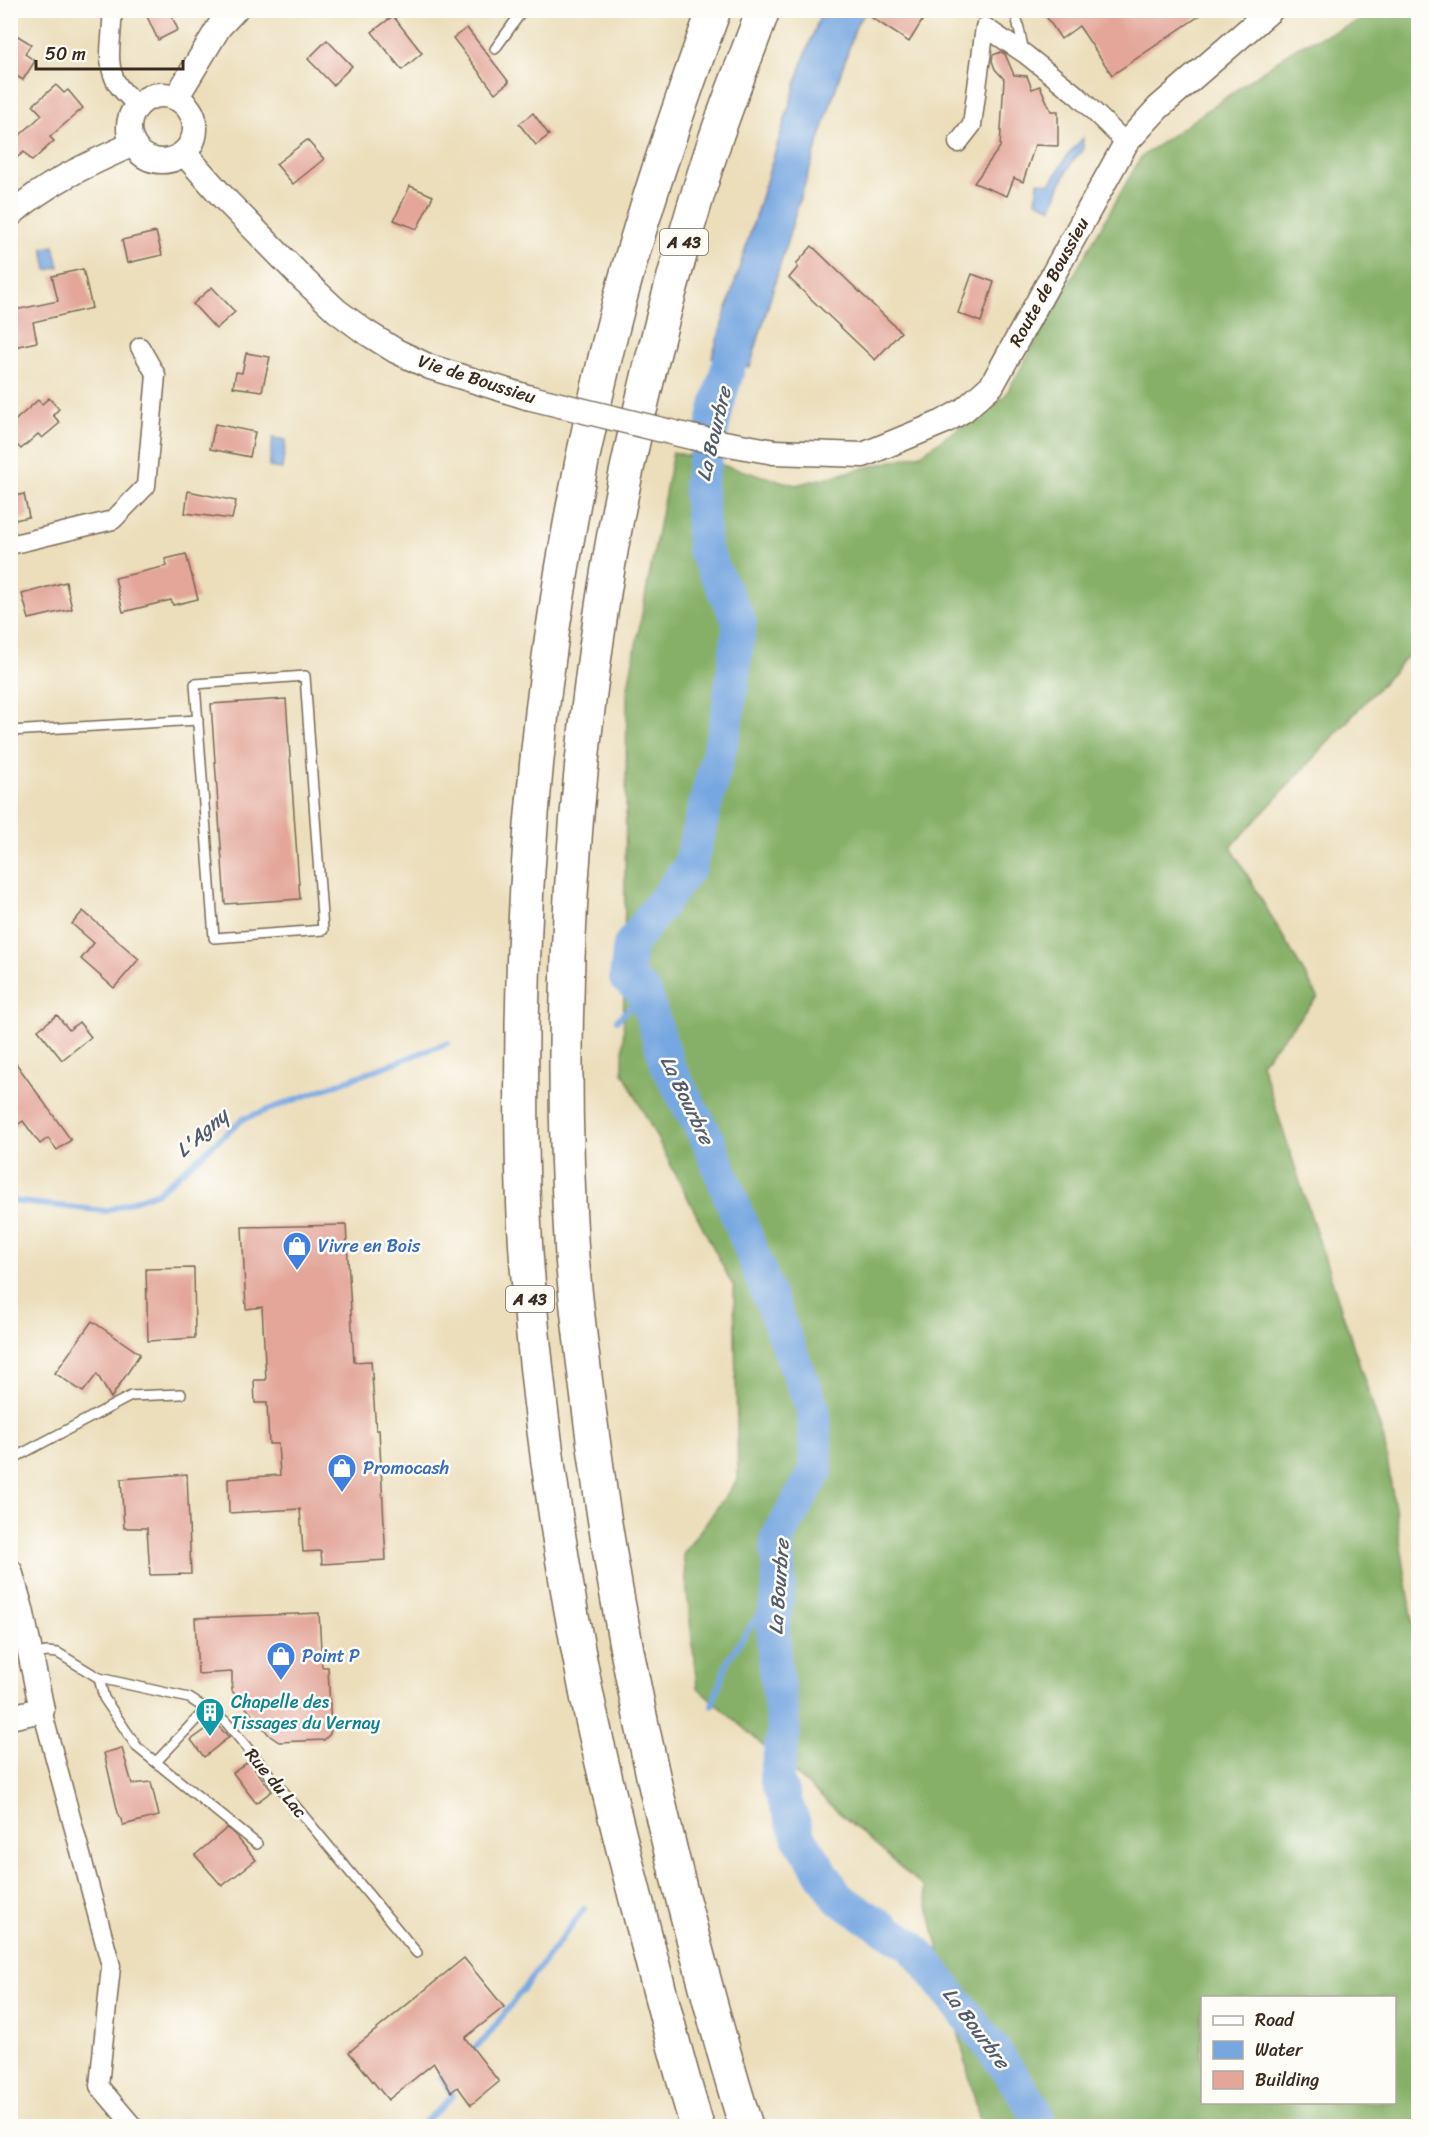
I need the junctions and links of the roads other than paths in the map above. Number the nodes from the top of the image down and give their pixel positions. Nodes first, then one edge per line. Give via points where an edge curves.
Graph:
1 (112, 10) edge
2 (523, 10) edge
3 (714, 10) edge
4 (763, 10) edge
5 (1015, 10) edge
6 (1271, 10) edge
7 (223, 18) edge
8 (495, 50) dead end
9 (1025, 54) junction
10 (176, 98) junction
11 (137, 106) junction
12 (957, 143) dead end
13 (1125, 143) junction
14 (133, 144) junction
15 (184, 153) junction
16 (10, 214) edge
17 (140, 347) dead end
18 (774, 452) joint
19 (10, 545) edge
20 (198, 720) junction
21 (10, 731) edge
22 (181, 1394) dead end
23 (10, 1460) edge
24 (10, 1571) edge
25 (29, 1656) junction
26 (99, 1678) junction
27 (206, 1709) junction
28 (42, 1710) junction
29 (10, 1717) edge
30 (156, 1762) junction
31 (257, 1844) dead end
32 (417, 1953) dead end
33 (133, 2127) edge
34 (697, 2127) edge
35 (746, 2127) edge

1 - 11 street via 109,65 117,84
2 - 8 lane
3 - 34 highway, A 43 via 646,208 619,302 576,488 553,620 534,775 526,874 521,1081 527,1262 558,1537 588,1698 619,1833
4 - 35 highway, A 43 via 688,228 624,480 600,615 581,764 567,970 566,1069 574,1278 604,1527 633,1688 668,1845
5 - 9 lane
6 - 13 street, Route de Boussieu via 1158,108
7 - 10 street
9 - 12 street via 985,27 972,125
9 - 13 street via 1078,96
10 - 11 street via 152,96
10 - 15 street via 187,105 195,130
11 - 14 street via 129,121
13 - 18 street, Route de Boussieu via 992,385 971,404 943,422 863,455
14 - 15 street via 140,153 162,161
14 - 16 street via 42,188
15 - 18 street, Vie de Boussieu, bridge via 337,311 396,351 430,367 527,397 691,437
17 - 19 street via 156,375 146,486 113,520
20 - 20 lane via 195,684 305,676 323,930 214,938
20 - 21 lane
22 - 23 lane via 131,1396
24 - 25 street
25 - 26 lane, Rue du Lac via 58,1653
25 - 28 street
26 - 27 lane, Rue du Lac via 189,1698
26 - 30 lane via 104,1698 136,1747
27 - 30 lane
27 - 32 lane, Rue du Lac via 225,1721
28 - 29 street
28 - 33 street via 111,1966 99,2086
30 - 31 lane

